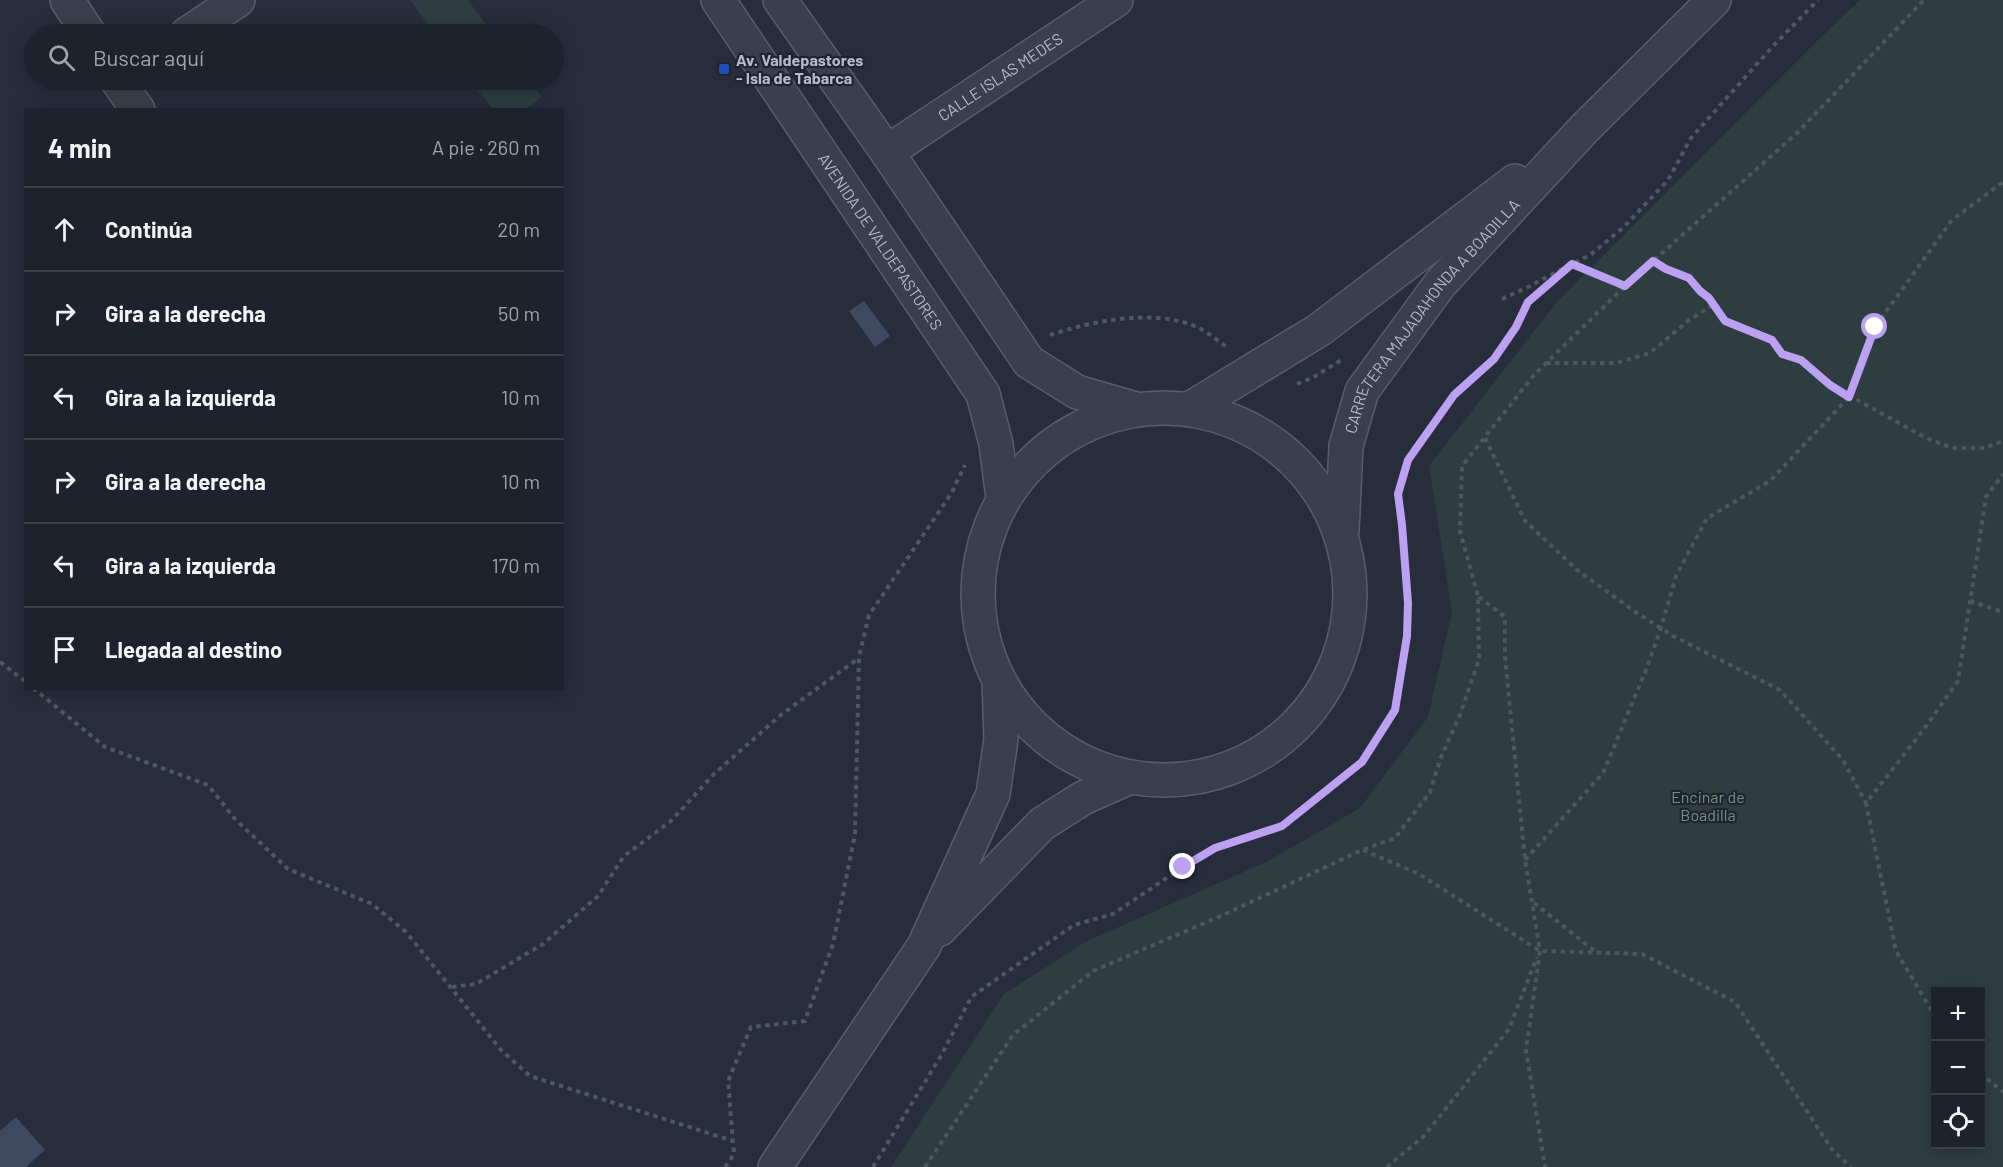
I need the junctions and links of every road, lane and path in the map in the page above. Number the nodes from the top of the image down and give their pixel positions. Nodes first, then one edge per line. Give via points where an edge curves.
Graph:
1 (67, 0) edge
2 (238, 0) edge
3 (718, 0) edge
4 (780, 0) edge
5 (1116, 0) edge
6 (1714, 0) edge
7 (1818, 0) edge
8 (1924, 0) edge
9 (83, 24) edge
10 (202, 24) edge
11 (125, 90) edge
12 (137, 108) edge
13 (1584, 129) junction
14 (887, 153) junction
15 (2003, 183) edge
16 (1653, 261) junction
17 (1572, 264) junction
18 (1625, 286) junction
19 (1502, 299) dead end
20 (1713, 305) junction
21 (1546, 363) junction
22 (1849, 397) junction
23 (1191, 408) junction
24 (1136, 409) junction
25 (1485, 438) junction
26 (2003, 441) edge
27 (968, 456) dead end
28 (2003, 474) edge
29 (1003, 498) junction
30 (1342, 532) junction
31 (1478, 596) junction
32 (1970, 601) junction
33 (2003, 612) edge
34 (1661, 628) junction
35 (859, 657) junction
36 (0, 662) edge
37 (24, 680) edge
38 (999, 682) junction
39 (35, 690) edge
40 (1128, 778) junction
41 (1866, 803) junction
42 (1362, 850) junction
43 (1525, 860) junction
44 (1533, 903) junction
45 (924, 946) junction
46 (1540, 951) junction
47 (1597, 952) junction
48 (452, 987) junction
49 (1931, 1011) edge
50 (1985, 1077) edge
51 (2003, 1092) edge
52 (733, 1141) junction
53 (725, 1167) edge
54 (775, 1167) edge
55 (873, 1167) edge
56 (925, 1167) edge
57 (1387, 1167) edge
58 (1545, 1167) edge
59 (1851, 1167) edge

1 - 9 street
2 - 10 street
3 - 29 street, AVENIDA DE VALDEPASTORES via 983,394 996,444
4 - 14 street
5 - 14 street, CALLE ISLAS MEDES
6 - 13 street, CARRETERA MAJADAHONDA A BOADILLA
7 - 17 path via 1691,138 1668,180 1624,226 1590,255
8 - 16 path via 1797,133
11 - 12 street
13 - 23 street, CARRETERA MAJADAHONDA A BOADILLA via 1319,330
13 - 30 street, CARRETERA MAJADAHONDA A BOADILLA via 1440,284 1362,391 1346,446
14 - 24 street via 1029,362 1077,392
15 - 22 path via 1952,220 1875,327
16 - 18 path
16 - 20 path via 1689,278
17 - 18 path
17 - 19 path
17 - 55 path via 1528,302 1494,359 1454,395 1408,460 1398,494 1407,580 1407,636 1395,710 1362,762 1282,826 1215,848 1113,914 1074,925 971,997 942,1054
18 - 21 path
20 - 21 path via 1650,353 1616,363
20 - 22 path via 1725,321 1772,340 1782,354 1801,360
21 - 25 path
22 - 26 path via 1952,448 1984,448
22 - 34 path via 1770,481 1707,518 1676,576
23 - 24 street
23 - 30 street via 1240,423 1284,449 1319,487
24 - 29 street via 1083,425 1038,456
25 - 31 path via 1462,466 1460,531
25 - 34 path via 1526,521 1577,570
27 - 35 path via 951,495 869,615
28 - 32 path via 1986,497
29 - 38 street via 984,542 976,590 981,637
30 - 40 street via 1352,587 1346,643 1323,694 1287,737 1239,766 1185,780
31 - 42 path via 1479,659 1430,792 1395,837
31 - 43 path via 1505,617 1505,657
32 - 33 path
32 - 41 path via 1958,681
34 - 41 path via 1780,690 1844,760
34 - 43 path via 1603,773
35 - 48 path via 782,714 723,766 671,821 624,856 598,896 543,944 476,984
35 - 52 path via 855,834 833,944 805,1021 751,1027 728,1081
36 - 37 path
38 - 40 street via 1032,727 1076,759
38 - 45 street via 1001,739 993,794
39 - 48 path via 105,747 208,785 235,819 288,868 372,904 406,932
40 - 45 street via 1083,798 1042,824
41 - 49 path via 1896,951
42 - 46 path via 1419,874
42 - 56 path via 1094,972 1013,1035
43 - 44 path
44 - 46 path
44 - 47 path
45 - 54 street
46 - 47 path
46 - 57 path via 1509,1029 1424,1136
46 - 58 path via 1526,1050
47 - 59 path via 1642,954 1736,1002 1833,1151
48 - 52 path via 501,1050 530,1076
50 - 51 path
52 - 53 path via 734,1154

